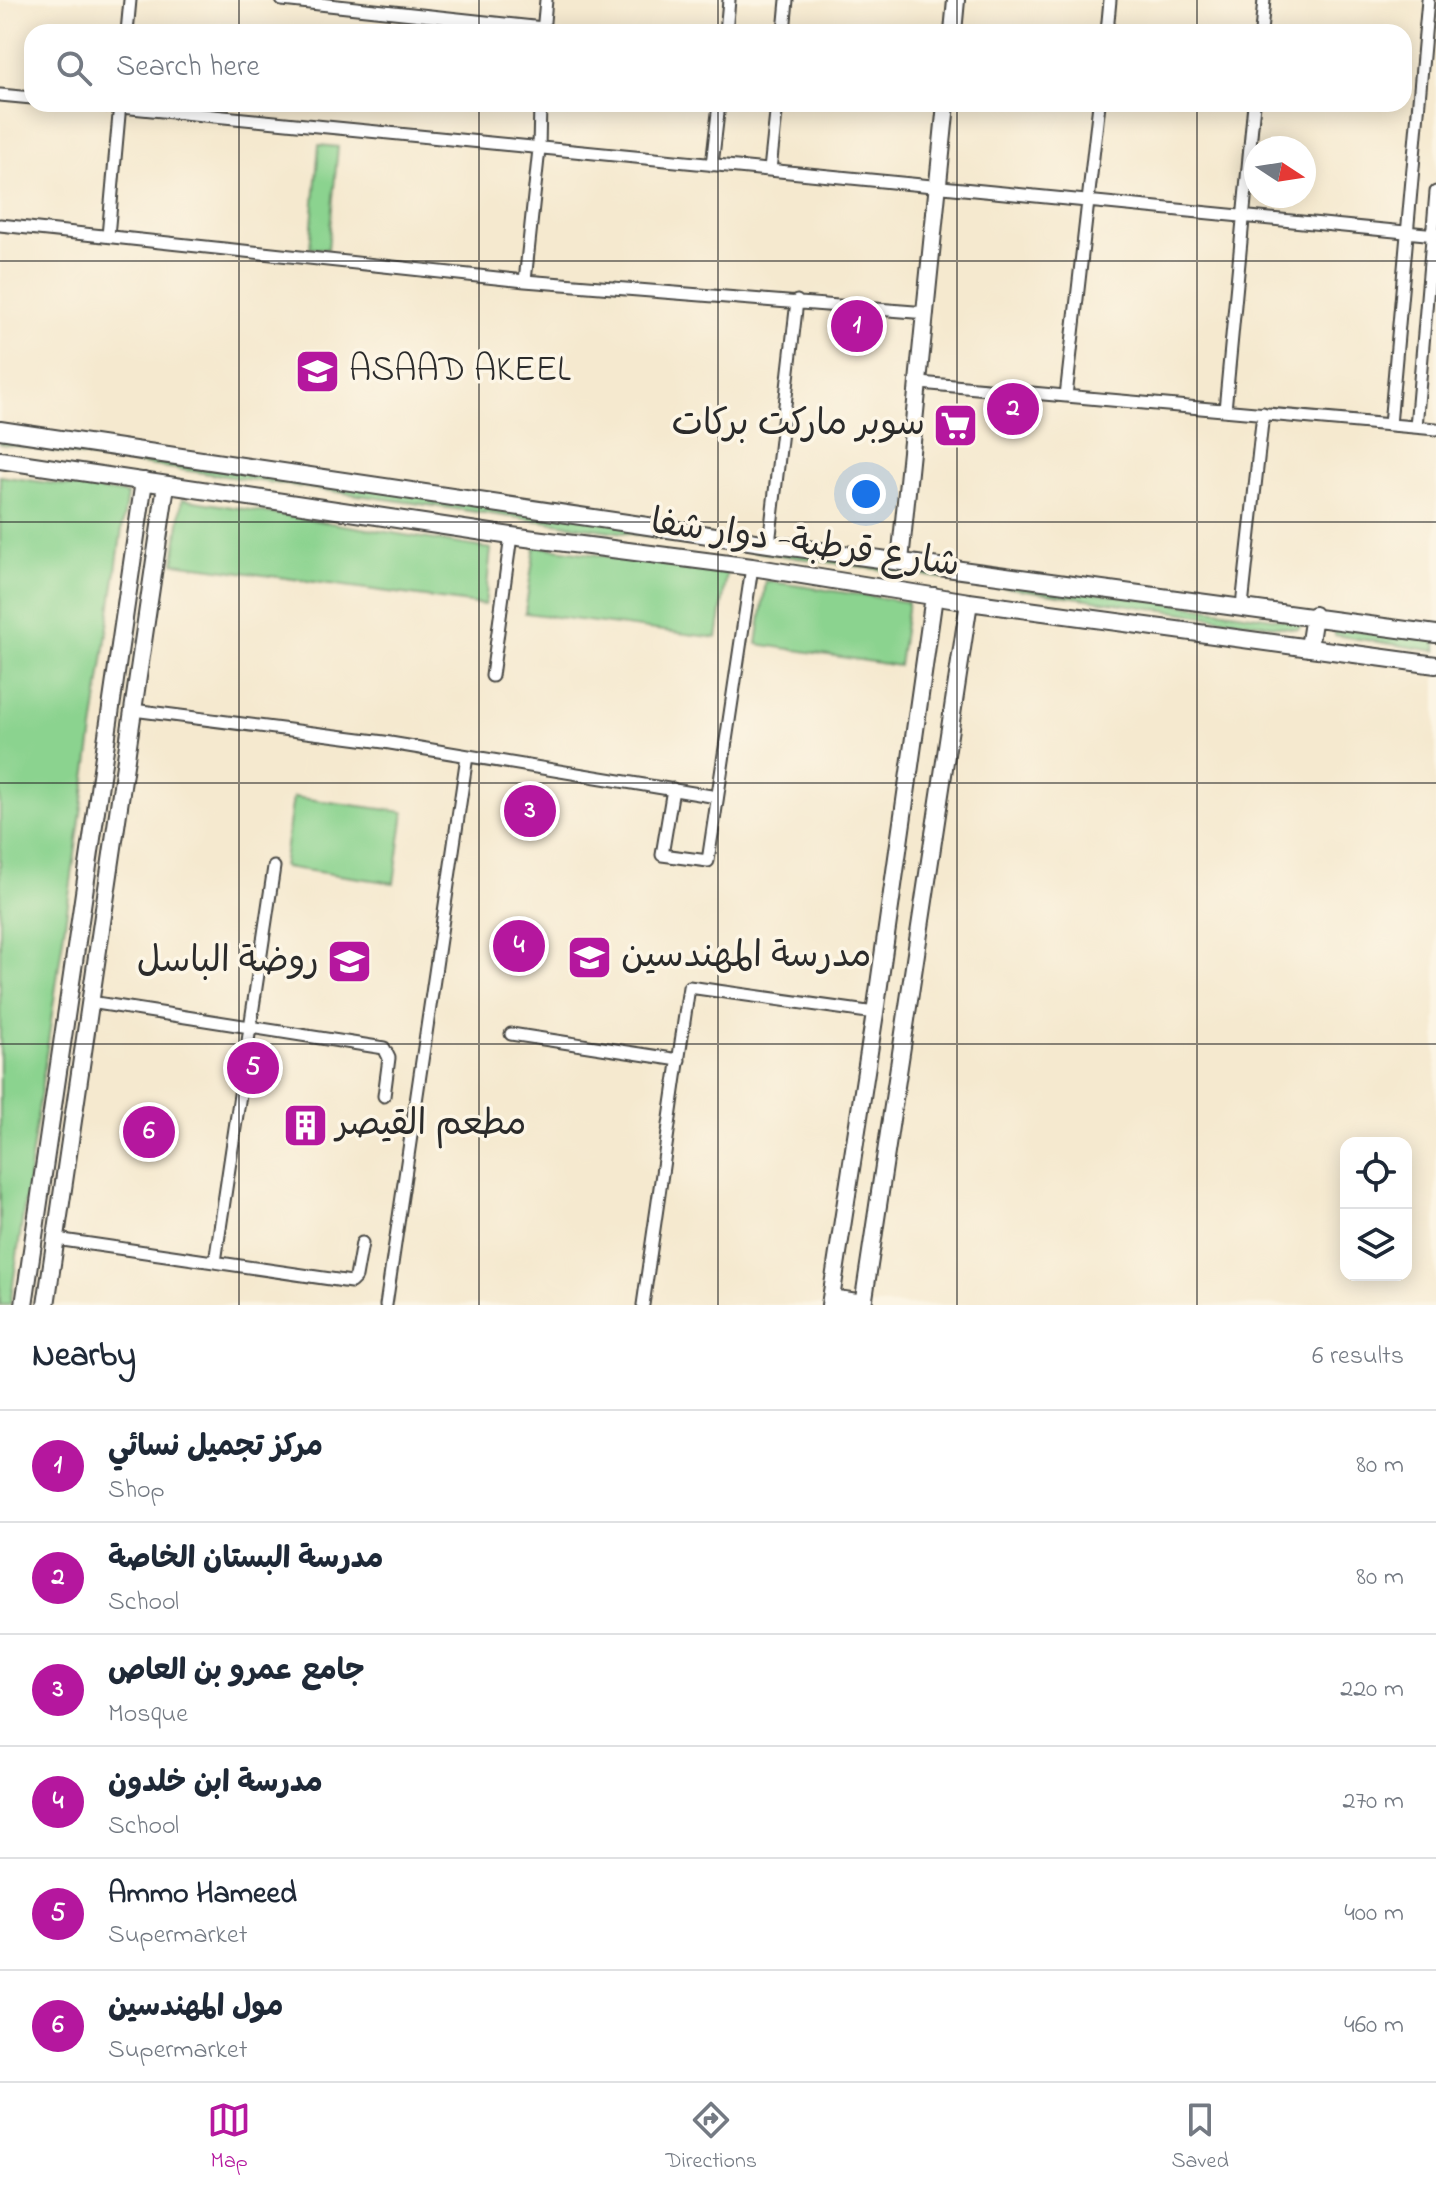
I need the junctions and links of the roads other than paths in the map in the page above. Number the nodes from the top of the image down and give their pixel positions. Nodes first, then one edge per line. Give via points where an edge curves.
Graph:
1 (130, 0) edge
2 (282, 0) edge
3 (546, 0) edge
4 (729, 0) edge
5 (787, 0) edge
6 (956, 0) edge
7 (1110, 0) edge
8 (1264, 0) edge
9 (1428, 0) edge
10 (128, 24) edge
11 (491, 24) edge
12 (544, 24) edge
13 (727, 24) edge
14 (785, 24) edge
15 (954, 24) edge
16 (1108, 24) edge
17 (1262, 24) edge
18 (0, 95) edge
19 (24, 97) edge
20 (119, 112) edge
21 (178, 112) edge
22 (540, 112) edge
23 (718, 112) edge
24 (776, 112) edge
25 (945, 112) edge
26 (1098, 112) edge
27 (1253, 112) edge
28 (539, 149) junction
29 (712, 165) junction
30 (770, 170) junction
31 (938, 186) junction
32 (1436, 192) edge
33 (1088, 201) junction
34 (1243, 216) junction
35 (0, 225) edge
36 (1407, 232) junction
37 (1434, 235) edge
38 (108, 236) junction
39 (525, 281) junction
40 (797, 301) junction
41 (927, 313) junction
42 (920, 383) junction
43 (1066, 396) junction
44 (1225, 410) junction
45 (1263, 413) junction
46 (1390, 425) junction
47 (1416, 427) junction
48 (1436, 429) edge
49 (0, 430) edge
50 (0, 460) edge
51 (144, 481) junction
52 (166, 485) junction
53 (621, 522) junction
54 (511, 536) junction
55 (769, 544) junction
56 (617, 550) junction
57 (900, 561) junction
58 (752, 567) junction
59 (934, 596) junction
60 (969, 602) junction
61 (1242, 606) junction
62 (1314, 615) junction
63 (1436, 634) edge
64 (1309, 648) junction
65 (1436, 665) edge
66 (492, 676) dead end
67 (111, 707) junction
68 (133, 710) junction
69 (467, 756) junction
70 (673, 789) junction
71 (717, 797) junction
72 (274, 867) dead end
73 (68, 999) junction
74 (90, 1002) junction
75 (875, 1013) junction
76 (250, 1027) junction
77 (511, 1034) dead end
78 (679, 1060) junction
79 (384, 1096) dead end
80 (34, 1235) junction
81 (56, 1239) junction
82 (362, 1243) dead end
83 (215, 1262) junction
84 (830, 1302) edge
85 (863, 1304) edge
86 (24, 1305) edge
87 (46, 1305) edge
88 (386, 1305) edge
89 (643, 1305) edge

1 - 10 street
2 - 11 street
3 - 12 street
4 - 13 street
5 - 14 street
6 - 15 street
7 - 16 street
8 - 17 street
9 - 36 street
18 - 19 street
20 - 38 street
21 - 28 street
22 - 28 street
23 - 29 street
24 - 30 street
25 - 31 street
26 - 33 street
27 - 34 street
28 - 29 street
28 - 39 street
29 - 30 street
30 - 31 street
31 - 33 street
31 - 41 street
32 - 37 street
33 - 34 street
33 - 43 street
34 - 36 street
34 - 44 street
35 - 38 street
36 - 37 street
36 - 46 street
37 - 47 street
38 - 39 street
39 - 40 street
40 - 41 street
40 - 55 street
41 - 42 street
42 - 43 street
42 - 57 street
43 - 44 street
44 - 45 street
45 - 46 street
45 - 61 street
46 - 47 street
47 - 48 street
49 - 53 street
50 - 51 street, شارع قرطبة- دوار شفا
51 - 52 street, شارع قرطبة- دوار شفا
51 - 67 street
52 - 54 street, شارع قرطبة- دوار شفا
52 - 68 street
53 - 55 street
53 - 56 street
54 - 56 street, شارع قرطبة- دوار شفا
54 - 66 street
55 - 57 street
56 - 58 street, شارع قرطبة- دوار شفا
57 - 61 street
58 - 59 street, شارع قرطبة- دوار شفا
58 - 71 street
59 - 60 street, شارع قرطبة- دوار شفا
59 - 75 street
60 - 64 street, شارع قرطبة- دوار شفا
60 - 85 street
61 - 62 street
62 - 63 street
62 - 64 street
64 - 65 street, شارع قرطبة- دوار شفا
67 - 68 street
67 - 73 street
68 - 69 street
68 - 74 street
69 - 70 street
69 - 88 street
70 - 71 street
70 - 71 street via 662,855 708,861
72 - 76 street
73 - 74 street
73 - 80 street
74 - 76 street
74 - 81 street
75 - 78 street via 689,987
75 - 84 street
76 - 79 street via 384,1048 389,1055
76 - 83 street
77 - 78 street
78 - 89 street
80 - 81 street
80 - 86 street
81 - 83 street
81 - 87 street
82 - 83 street via 351,1282
84 - 85 street

